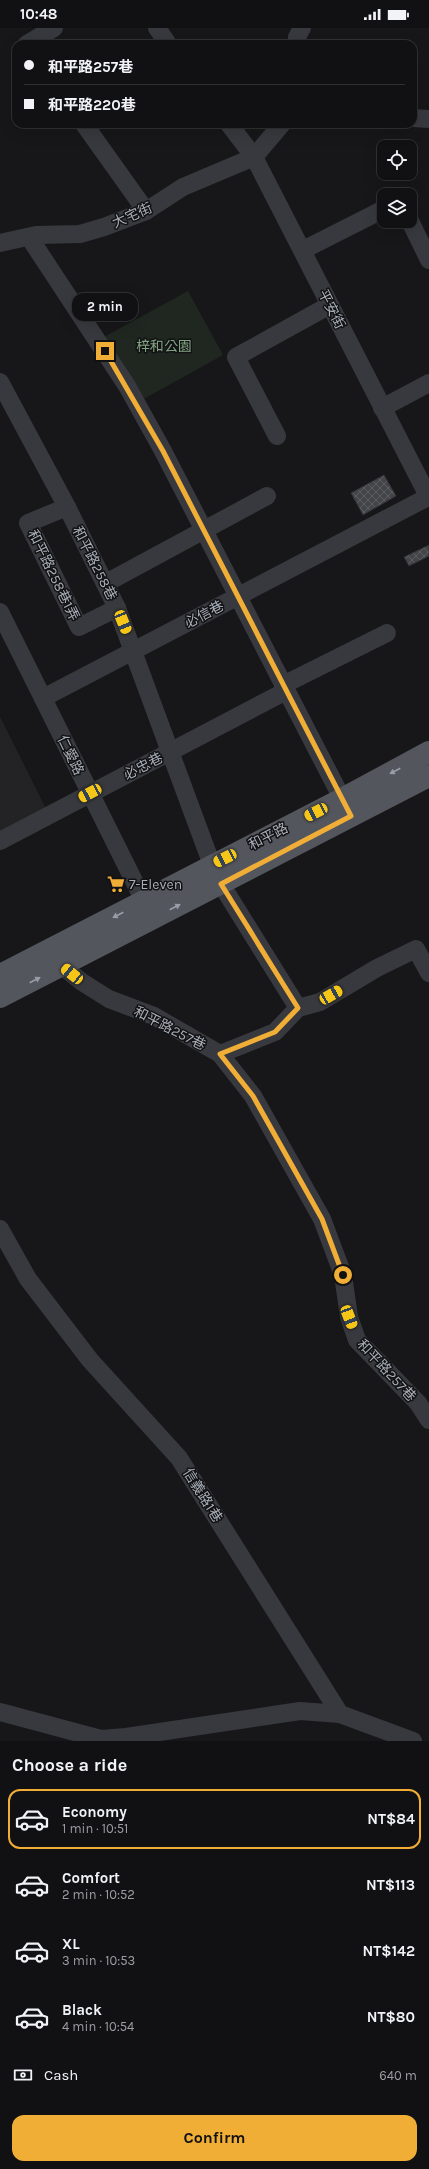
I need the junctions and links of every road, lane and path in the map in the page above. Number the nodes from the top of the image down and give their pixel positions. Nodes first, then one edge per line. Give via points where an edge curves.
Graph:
1 (54, 28) edge
2 (157, 28) edge
3 (302, 28) edge
4 (34, 40) edge
5 (165, 40) edge
6 (297, 40) edge
7 (417, 118) edge
8 (429, 118) edge
9 (87, 128) edge
10 (232, 128) edge
11 (279, 128) edge
12 (254, 157) junction
13 (146, 211) junction
14 (377, 213) edge
15 (413, 228) edge
16 (29, 237) junction
17 (0, 242) edge
18 (303, 250) junction
19 (429, 260) edge
20 (330, 305) junction
21 (0, 382) edge
22 (429, 384) edge
23 (382, 408) junction
24 (277, 436) dead end
25 (267, 496) dead end
26 (429, 498) edge
27 (67, 507) junction
28 (203, 529) junction
29 (106, 583) junction
30 (238, 596) junction
31 (117, 608) junction
32 (0, 612) edge
33 (387, 634) dead end
34 (134, 651) junction
35 (285, 688) junction
36 (43, 698) junction
37 (171, 752) junction
38 (429, 752) edge
39 (429, 776) edge
40 (90, 793) junction
41 (346, 808) junction
42 (0, 841) edge
43 (216, 874) junction
44 (148, 910) junction
45 (62, 966) junction
46 (429, 973) edge
47 (0, 975) edge
48 (0, 997) edge
49 (298, 1008) junction
50 (220, 1054) junction
51 (0, 1229) edge
52 (429, 1420) edge
53 (0, 1712) edge
54 (340, 1714) junction
55 (413, 1741) edge

1 - 4 street
2 - 5 street
3 - 6 street
7 - 8 street
9 - 13 street
10 - 12 street, 平安街
11 - 12 street
12 - 13 street, 大宅街 via 183,187
12 - 18 street, 平安街
13 - 16 street, 大宅街 via 80,234
14 - 18 street
15 - 19 street
16 - 17 street, 大宅街
16 - 28 street via 127,386
18 - 20 street, 平安街
20 - 23 street, 平安街
20 - 24 street via 236,357
21 - 27 street, 和平路258巷
22 - 23 street
23 - 26 street, 平安街
25 - 28 street
26 - 30 street, 必信巷
27 - 29 street, 和平路258巷
27 - 31 street, 和平路258巷1弄 via 28,523 79,627
28 - 29 street
28 - 30 street
29 - 31 street, 和平路258巷
30 - 34 street, 必信巷
30 - 35 street
31 - 34 street, 和平路258巷
32 - 36 street, 仁愛路
33 - 35 street, 必忠巷
34 - 36 street, 必信巷
34 - 37 street, 和平路258巷
35 - 37 street, 必忠巷
35 - 41 street
36 - 40 street, 仁愛路
37 - 40 street, 必忠巷
37 - 43 street, 和平路258巷
38 -> 41 main road, 和平路
39 - 41 main road, 和平路
40 - 42 street, 必忠巷
40 - 44 street, 仁愛路
41 - 43 main road, 和平路
43 - 44 main road, 和平路
43 - 49 street, 和平路258巷
44 - 45 main road, 和平路
44 -> 47 main road, 和平路
48 -> 45 main road, 和平路
45 - 50 street, 和平路257巷 via 109,999 154,1016
46 - 49 street via 416,949 377,968 320,1002
49 - 50 street via 275,1032
50 - 52 street, 和平路257巷 via 253,1096 322,1219 343,1275 349,1317 357,1340 418,1403
51 - 54 street, 信義路1巷 via 28,1279 90,1360 179,1458
53 - 54 street via 101,1739 300,1711
54 - 55 street

